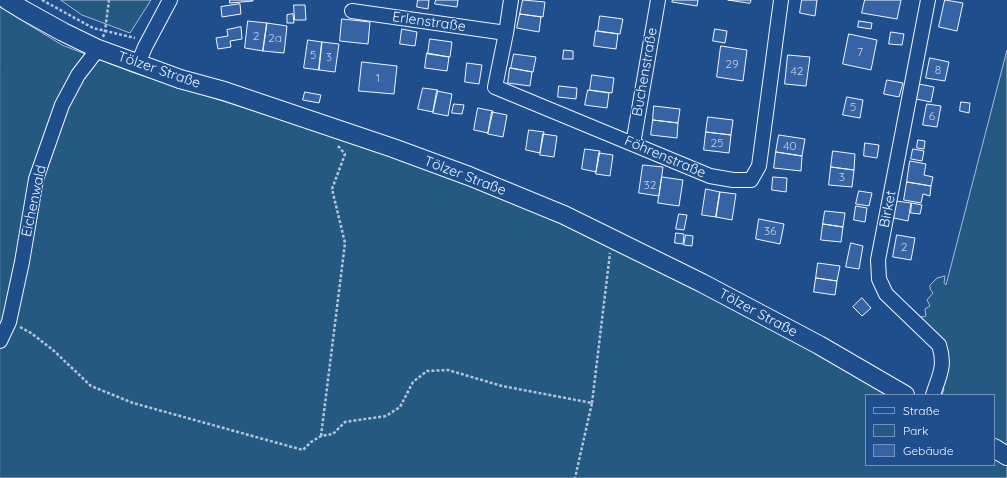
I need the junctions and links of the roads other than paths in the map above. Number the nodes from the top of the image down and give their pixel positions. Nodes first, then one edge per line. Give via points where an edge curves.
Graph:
1 (7, 0) edge
2 (170, 0) edge
3 (511, 0) edge
4 (658, 0) edge
5 (780, 0) edge
6 (928, 0) edge
7 (352, 11) dead end
8 (506, 33) junction
9 (98, 49) junction
10 (138, 64) junction
11 (633, 144) junction
12 (0, 340) edge
13 (903, 394) edge
14 (933, 394) edge
15 (995, 449) edge
16 (1007, 456) edge

1 - 9 main road, Tölzer Straße
2 - 10 street
3 - 8 street, Föhrenstraße
4 - 11 street, Buchenstraße
5 - 11 street, Föhrenstraße via 759,166 751,180 710,176
6 - 14 street, Birket via 878,260 879,279 886,294 939,345 943,357
7 - 8 street, Erlenstraße
8 - 11 street, Föhrenstraße via 495,87
9 - 10 main road, Tölzer Straße
9 - 12 street, Eichenwald via 78,75 62,106 36,179 9,322
10 - 13 main road, Tölzer Straße via 393,148 564,215 702,283 819,345
15 - 16 main road

